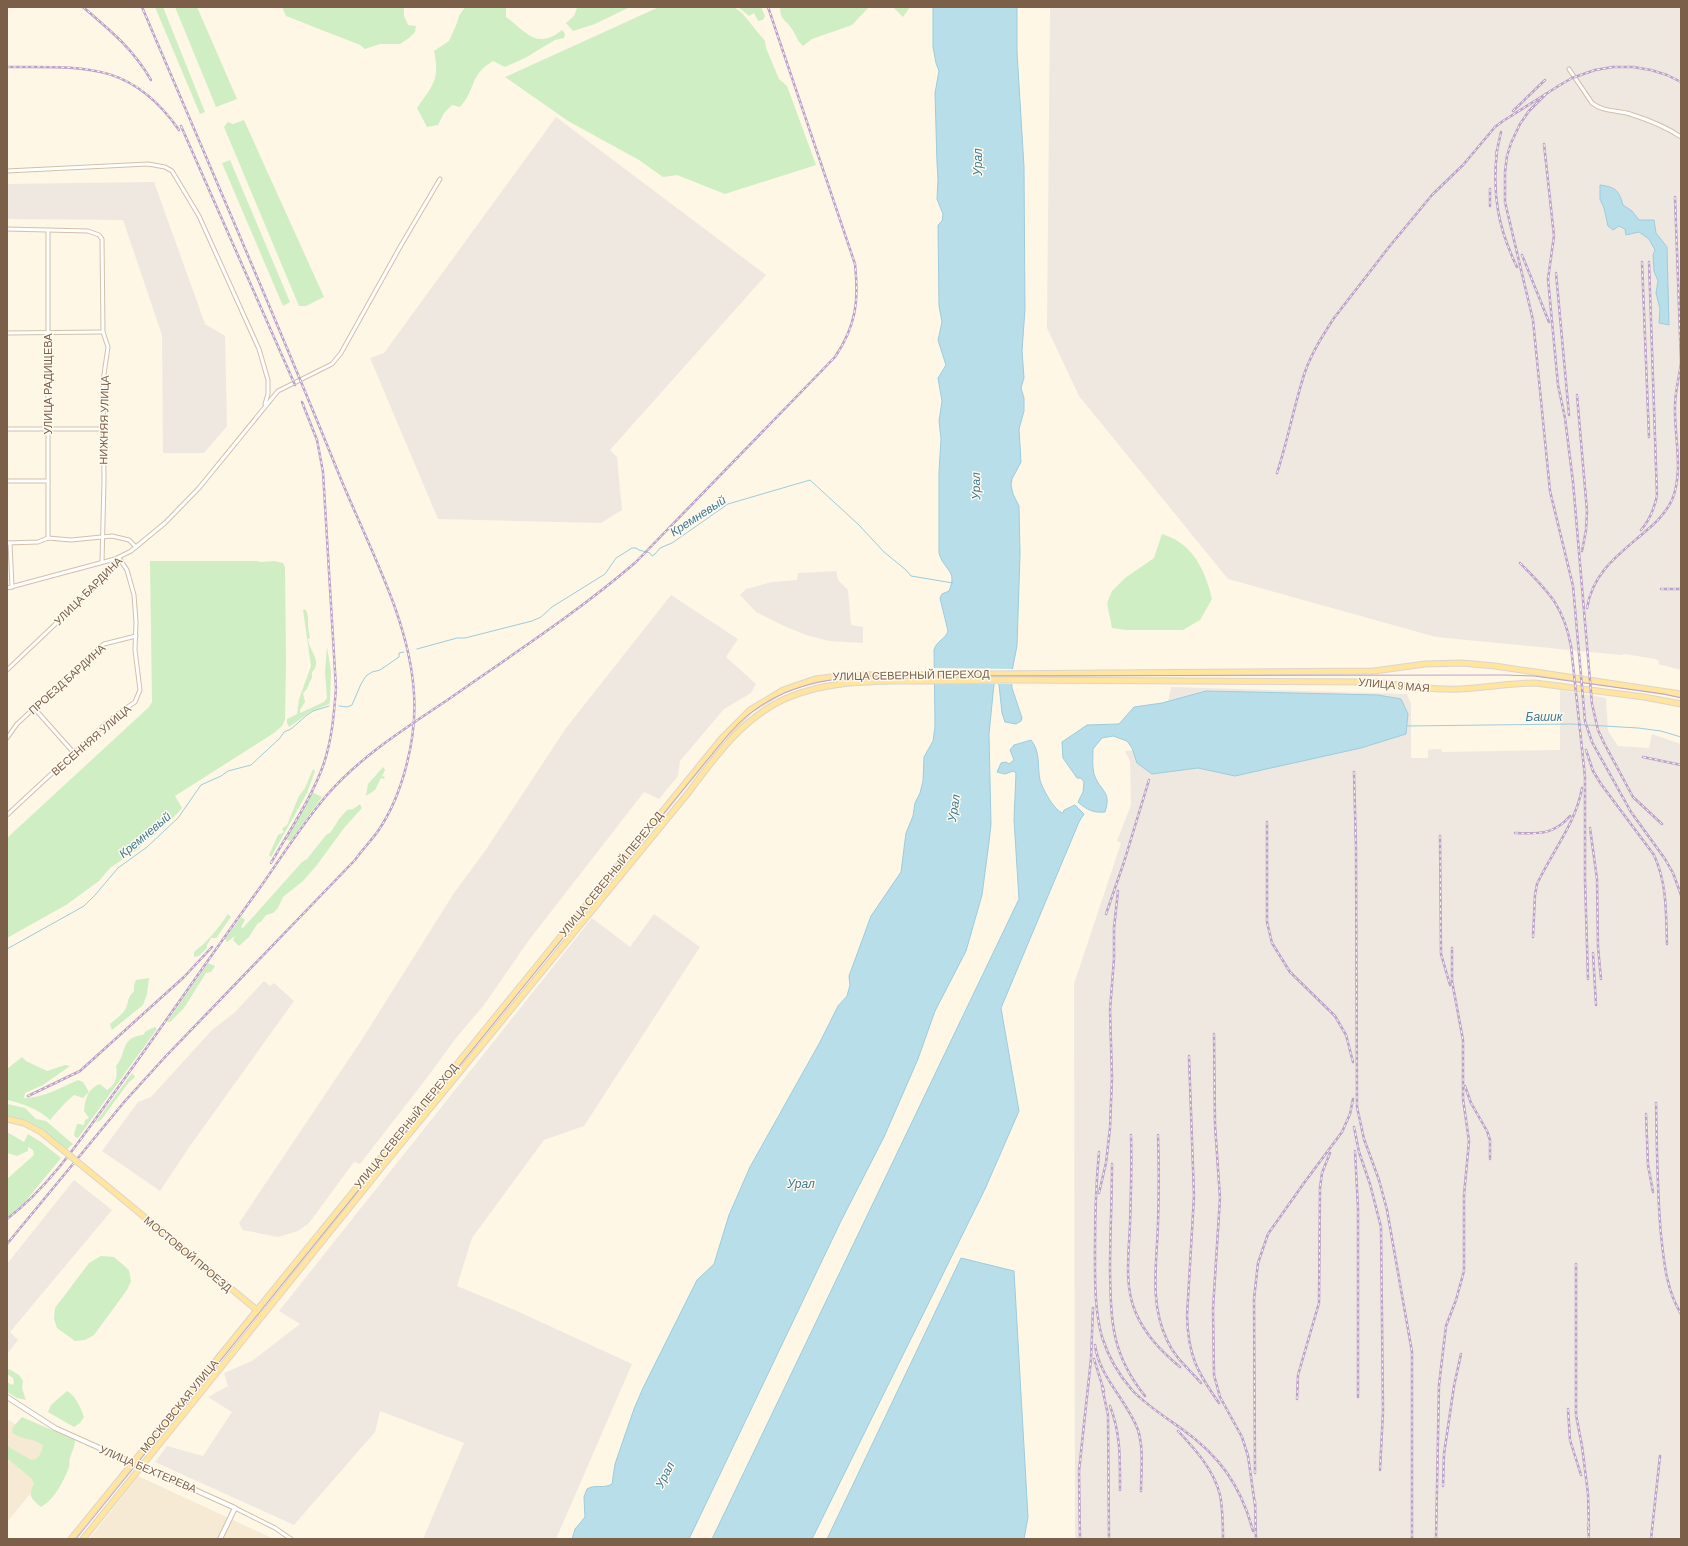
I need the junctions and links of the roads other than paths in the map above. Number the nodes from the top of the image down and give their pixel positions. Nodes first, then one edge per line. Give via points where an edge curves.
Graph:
1 (1569, 69) dead end
2 (1681, 137) edge
3 (7, 171) edge
4 (440, 179) dead end
5 (7, 229) edge
6 (48, 230) junction
7 (104, 332) junction
8 (7, 333) edge
9 (48, 333) junction
10 (265, 406) junction
11 (7, 429) edge
12 (48, 429) junction
13 (103, 429) junction
14 (7, 481) edge
15 (48, 481) junction
16 (102, 536) junction
17 (48, 538) junction
18 (8, 543) edge
19 (136, 547) junction
20 (119, 558) junction
21 (102, 562) junction
22 (12, 587) junction
23 (7, 588) edge
24 (136, 636) junction
25 (7, 670) edge
26 (1088, 673) joint
27 (1080, 681) joint
28 (1681, 694) edge
29 (1681, 704) edge
30 (34, 708) junction
31 (7, 738) edge
32 (74, 753) junction
33 (7, 815) edge
34 (7, 1119) edge
35 (256, 1310) junction
36 (263, 1315) junction
37 (7, 1397) edge
38 (133, 1463) junction
39 (142, 1466) junction
40 (235, 1508) junction
41 (71, 1539) edge
42 (83, 1539) edge
43 (220, 1539) edge
44 (291, 1539) edge

1 - 2 street via 1598,108 1629,114 1665,126
3 - 10 street via 148,164 172,171 199,216 259,350 268,380
4 - 10 street, УЛИЦА БАРДИНА via 340,354 332,364 278,391
5 - 6 street
6 - 7 street, НИЖНЯЯ УЛИЦА via 88,231 102,239
6 - 9 street, УЛИЦА РАДИЩЕВА
7 - 9 street
7 - 13 street, НИЖНЯЯ УЛИЦА via 108,347 103,381
8 - 9 street
9 - 12 street, УЛИЦА РАДИЩЕВА
10 - 19 street, УЛИЦА БАРДИНА via 199,488 165,523
11 - 12 street
12 - 13 street
12 - 15 street, УЛИЦА РАДИЩЕВА
13 - 16 street, НИЖНЯЯ УЛИЦА
14 - 15 street
15 - 17 street, УЛИЦА РАДИЩЕВА
16 - 17 street via 71,540
16 - 19 street via 121,537
16 - 21 street, НИЖНЯЯ УЛИЦА
17 - 18 street via 38,542
18 - 22 street
19 - 20 street, УЛИЦА БАРДИНА
20 - 21 street
20 - 24 street, ВЕСЕННЯЯ УЛИЦА via 133,587
20 - 25 street, УЛИЦА БАРДИНА via 110,572
21 - 22 street
22 - 23 street
24 - 30 street, ПРОЕЗД БАРДИНА via 104,644
24 - 32 street, ВЕСЕННЯЯ УЛИЦА via 140,685 138,698
26 - 28 main road, УЛИЦА 9 МАЯ via 1374,671 1425,664 1462,663
26 - 35 main road, УЛИЦА СЕВЕРНЫЙ ПЕРЕХОД via 847,674 815,679 783,690 763,701 737,722 702,760 520,988
27 - 29 main road, УЛИЦА 9 МАЯ via 1375,682 1424,689 1535,683
27 - 36 main road, УЛИЦА СЕВЕРНЫЙ ПЕРЕХОД via 845,683 809,690 780,701 753,718 711,763
30 - 31 street, ПРОЕЗД БАРДИНА
30 - 32 street
32 - 33 street, ВЕСЕННЯЯ УЛИЦА
34 - 35 main road, МОСТОВОЙ ПРОЕЗД, bridge via 24,1123 41,1132
35 - 36 main road, МОСТОВОЙ ПРОЕЗД
35 - 38 main road, МОСКОВСКАЯ УЛИЦА
36 - 39 main road, МОСКОВСКАЯ УЛИЦА
37 - 38 street, УЛИЦА БЕХТЕРЕВА via 55,1428
38 - 39 main road, УЛИЦА БЕХТЕРЕВА
38 - 41 main road, МОСКОВСКАЯ УЛИЦА
39 - 40 street, УЛИЦА БЕХТЕРЕВА
39 - 42 main road, МОСКОВСКАЯ УЛИЦА
40 - 43 street
40 - 44 street, УЛИЦА БЕХТЕРЕВА

